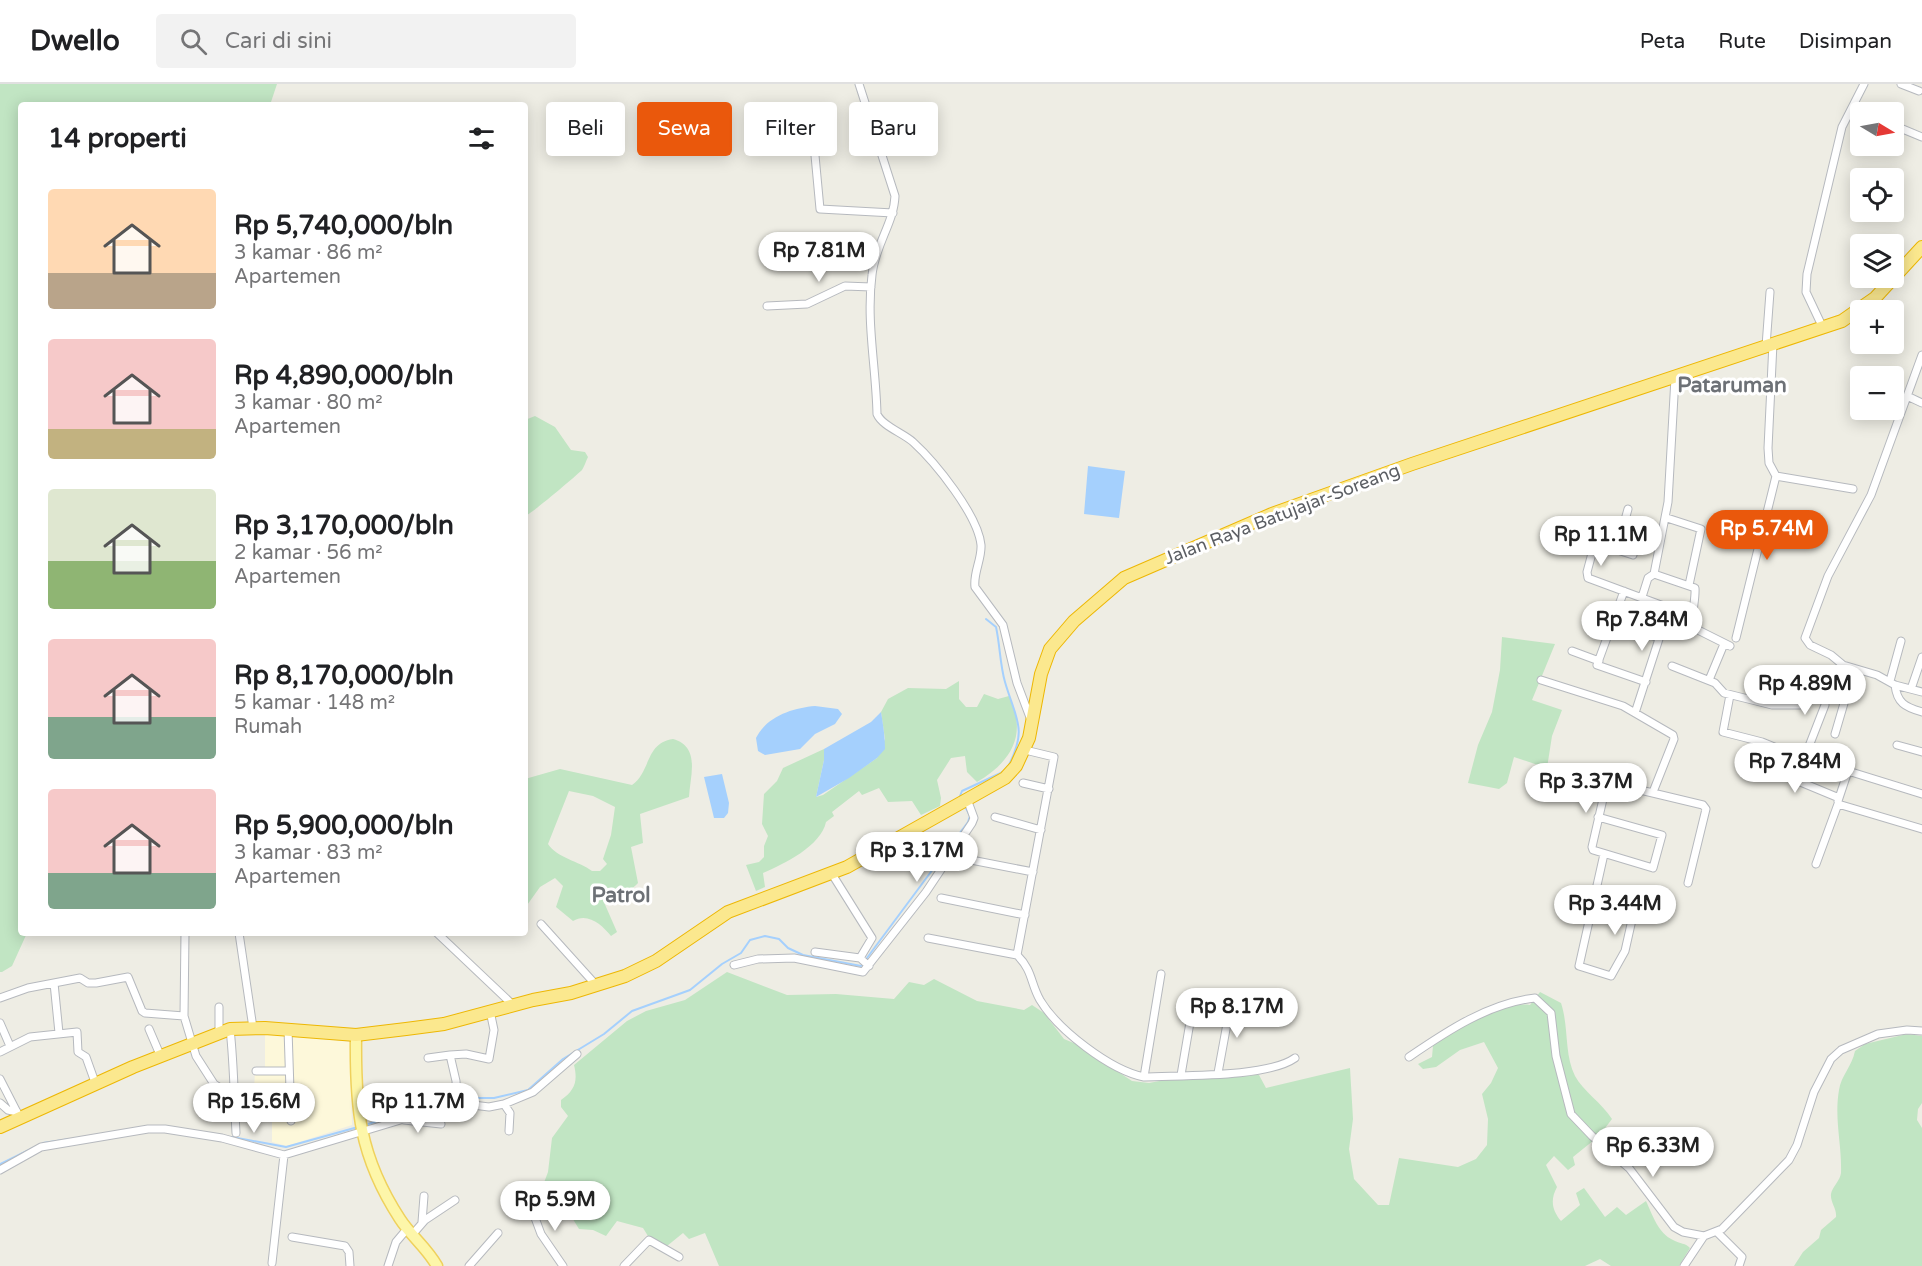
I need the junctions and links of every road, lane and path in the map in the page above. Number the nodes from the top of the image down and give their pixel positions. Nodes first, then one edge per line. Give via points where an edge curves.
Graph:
1 (859, 84) edge
2 (1864, 84) edge
3 (1901, 84) edge
4 (1919, 91) dead end
5 (1855, 102) edge
6 (1850, 112) edge
7 (1904, 130) edge
8 (1922, 137) edge
9 (815, 156) edge
10 (893, 213) junction
11 (1922, 247) edge
12 (871, 287) junction
13 (1770, 292) dead end
14 (767, 306) dead end
15 (1823, 329) junction
16 (1770, 345) junction
17 (1922, 355) edge
18 (1675, 378) junction
19 (1907, 396) junction
20 (1922, 403) edge
21 (1776, 476) junction
22 (1853, 489) dead end
23 (1628, 509) dead end
24 (1667, 518) junction
25 (1563, 523) dead end
26 (1596, 543) junction
27 (1617, 549) junction
28 (1633, 555) dead end
29 (1654, 574) junction
30 (1689, 585) junction
31 (1624, 591) junction
32 (1642, 597) junction
33 (1613, 622) junction
34 (1659, 638) junction
35 (1736, 638) dead end
36 (1901, 641) dead end
37 (1572, 651) dead end
38 (1922, 657) edge
39 (1599, 661) junction
40 (1672, 666) dead end
41 (1854, 669) junction
42 (1541, 680) dead end
43 (1709, 680) junction
44 (1646, 682) junction
45 (1808, 683) dead end
46 (1893, 683) junction
47 (1911, 689) junction
48 (1922, 692) edge
49 (1730, 695) junction
50 (1825, 705) dead end
51 (1922, 712) edge
52 (1635, 713) junction
53 (1032, 722) junction
54 (1835, 734) dead end
55 (1897, 745) dead end
56 (1025, 750) junction
57 (1807, 750) junction
58 (1922, 752) edge
59 (1804, 759) junction
60 (1848, 771) junction
61 (1023, 783) dead end
62 (1049, 789) junction
63 (1653, 792) junction
64 (1922, 795) edge
65 (967, 799) junction
66 (1838, 801) junction
67 (995, 817) dead end
68 (1598, 818) junction
69 (1922, 829) edge
70 (1041, 830) junction
71 (1604, 854) junction
72 (966, 859) dead end
73 (1816, 864) dead end
74 (1033, 872) junction
75 (832, 874) junction
76 (1688, 883) dead end
77 (941, 898) dead end
78 (1636, 902) dead end
79 (1025, 915) junction
80 (541, 924) dead end
81 (185, 936) edge
82 (239, 936) edge
83 (440, 936) edge
84 (928, 938) dead end
85 (815, 952) dead end
86 (1017, 955) junction
87 (734, 965) dead end
88 (862, 966) junction
89 (1161, 974) dead end
90 (54, 983) junction
91 (596, 985) junction
92 (0, 998) edge
93 (1194, 999) dead end
94 (1231, 1002) dead end
95 (513, 1005) junction
96 (219, 1007) dead end
97 (490, 1011) junction
98 (184, 1016) junction
99 (0, 1023) edge
100 (253, 1028) junction
101 (149, 1029) dead end
102 (288, 1029) junction
103 (225, 1031) junction
104 (1922, 1031) edge
105 (59, 1033) junction
106 (356, 1035) junction
107 (192, 1043) junction
108 (10, 1046) junction
109 (0, 1052) edge
110 (578, 1054) dead end
111 (450, 1055) junction
112 (161, 1056) junction
113 (1409, 1057) dead end
114 (428, 1058) dead end
115 (1295, 1058) dead end
116 (256, 1071) dead end
117 (288, 1071) junction
118 (1218, 1073) junction
119 (1181, 1075) junction
120 (1144, 1077) junction
121 (0, 1079) edge
122 (96, 1085) junction
123 (405, 1089) dead end
124 (234, 1097) junction
125 (0, 1103) edge
126 (457, 1103) junction
127 (504, 1104) junction
128 (358, 1109) junction
129 (19, 1115) junction
130 (399, 1119) junction
131 (291, 1120) dead end
132 (1, 1123) edge
133 (441, 1124) dead end
134 (360, 1129) junction
135 (509, 1131) dead end
136 (236, 1133) dead end
137 (284, 1155) junction
138 (0, 1170) edge
139 (424, 1196) dead end
140 (455, 1200) dead end
141 (531, 1207) dead end
142 (422, 1222) junction
143 (409, 1232) junction
144 (1717, 1232) junction
145 (498, 1233) dead end
146 (1704, 1236) junction
147 (292, 1237) dead end
148 (679, 1257) dead end
149 (272, 1263) dead end
150 (350, 1266) edge
151 (388, 1266) edge
152 (437, 1266) edge
153 (469, 1266) edge
154 (563, 1266) edge
155 (624, 1266) edge
156 (1684, 1266) edge
157 (1739, 1266) edge

1 - 10 street via 890,174 895,196
2 - 5 street
3 - 4 street
6 - 15 street via 1842,127 1807,274 1807,297
7 - 8 street
9 - 10 street via 819,209
10 - 12 street via 877,247
11 - 15 highway, Jalan Raya Batujajar-Soreang via 1875,298 1851,317
12 - 14 street via 845,286 807,304
12 - 53 street via 878,417 915,443 967,506 982,549 975,586 1003,625 1017,683
13 - 16 street
15 - 16 highway, Jalan Raya Batujajar-Soreang
16 - 18 highway, Jalan Raya Batujajar-Soreang
16 - 21 street via 1768,448 1769,463
17 - 19 street
18 - 24 street
18 - 53 highway, Jalan Raya Batujajar-Soreang via 1272,514 1124,578 1074,621 1050,649
19 - 20 street
19 - 41 street via 1871,495 1828,576 1805,638 1810,645
21 - 22 street
21 - 35 street
23 - 27 street
24 - 29 street
24 - 30 street via 1701,528
25 - 26 street via 1598,531
26 - 27 street
26 - 31 street via 1588,578
27 - 28 street
29 - 30 street
29 - 32 street via 1648,578
30 - 43 street via 1695,588 1694,628 1727,645
31 - 32 street
31 - 33 street
32 - 34 street via 1669,608
33 - 34 street
33 - 39 street
34 - 44 street
36 - 46 street
37 - 39 street
38 - 47 street
39 - 44 street via 1598,666
40 - 43 street
41 - 46 street
41 - 54 street
42 - 52 street
43 - 49 street
44 - 52 street
45 - 49 street via 1800,705 1772,705
46 - 47 street
46 - 51 street via 1902,705
47 - 48 street
49 - 59 street via 1723,732
50 - 57 street
52 - 63 street via 1674,737
53 - 56 highway, Jalan Raya Batujajar-Soreang
55 - 58 street
56 - 62 street via 1054,757
56 - 65 highway, Jalan Raya Batujajar-Soreang via 1005,778
57 - 59 street
57 - 60 street via 1850,762
59 - 66 street via 1798,781
60 - 64 street
60 - 66 street
61 - 62 street
62 - 70 street
63 - 68 street via 1608,784
63 - 76 street via 1706,808
65 - 75 highway, Jalan Raya Batujajar-Soreang
65 - 88 street via 975,818 972,823 926,892
66 - 69 street
66 - 73 street
67 - 70 street
68 - 71 street via 1593,850
68 - 71 street via 1662,835 1653,868
70 - 74 street
71 - 78 street via 1579,966 1611,976 1625,951
72 - 74 street
74 - 79 street
75 - 88 street via 872,938
75 - 91 highway, Jalan Raya Batujajar-Soreang via 728,912 647,966
77 - 79 street
79 - 86 street
80 - 91 street
81 - 98 street
82 - 100 street
83 - 95 street
84 - 86 street
85 - 88 street
86 - 120 street via 1029,967 1035,990 1054,1019 1102,1059
87 - 88 street via 758,959 794,958
89 - 120 street
90 - 92 street
90 - 98 street via 83,978 96,983 128,977 142,1011
90 - 105 street
91 - 95 highway, Jalan Raya Batujajar-Soreang
93 - 119 street
94 - 118 street
95 - 97 highway, Jalan Raya Batujajar-Soreang
96 - 103 street
97 - 106 highway, Jalan Raya Batujajar-Soreang via 444,1024
97 - 111 street via 494,1030 489,1059
98 - 107 street
99 - 108 street
100 - 102 highway, Jalan Raya Batujajar-Soreang
100 - 103 highway, Jalan Raya Batujajar-Soreang
101 - 112 street
102 - 106 highway, Jalan Raya Batujajar-Soreang
102 - 117 street
103 - 107 highway, Jalan Raya Batujajar-Soreang
103 - 124 street via 235,1066
104 - 144 street via 1878,1034 1841,1050 1831,1059 1814,1092 1789,1160
105 - 108 street via 30,1037
105 - 122 street via 78,1033 78,1052 86,1057
106 - 128 main road
107 - 112 highway, Jalan Raya Batujajar-Soreang
107 - 124 street via 214,1084
108 - 109 street
110 - 127 street via 533,1092
111 - 114 street
111 - 126 street
112 - 122 highway, Jalan Raya Batujajar-Soreang
113 - 146 street via 1447,1031 1511,1001 1535,998 1551,1013 1556,1056 1571,1114 1629,1168 1674,1227
115 - 118 street via 1283,1065
116 - 117 street
117 - 131 street
118 - 119 street
119 - 120 street
121 - 129 street
122 - 129 highway, Jalan Raya Batujajar-Soreang
123 - 128 street via 380,1107
124 - 136 street
125 - 129 street
126 - 127 street via 489,1107
126 - 130 street
127 - 135 street via 510,1113
128 - 134 main road
129 - 132 highway, Jalan Raya Batujajar-Soreang
130 - 133 street
130 - 134 street
134 - 137 street
134 - 143 main road via 375,1177
137 - 138 street via 222,1138 165,1129 41,1147
137 - 149 street
139 - 142 street
140 - 142 street
141 - 154 street via 541,1234
142 - 143 street
143 - 151 street via 396,1242
143 - 152 main road
144 - 146 street
144 - 157 street via 1742,1257
145 - 153 street
146 - 156 street
147 - 150 street via 345,1246
148 - 155 street via 649,1240

